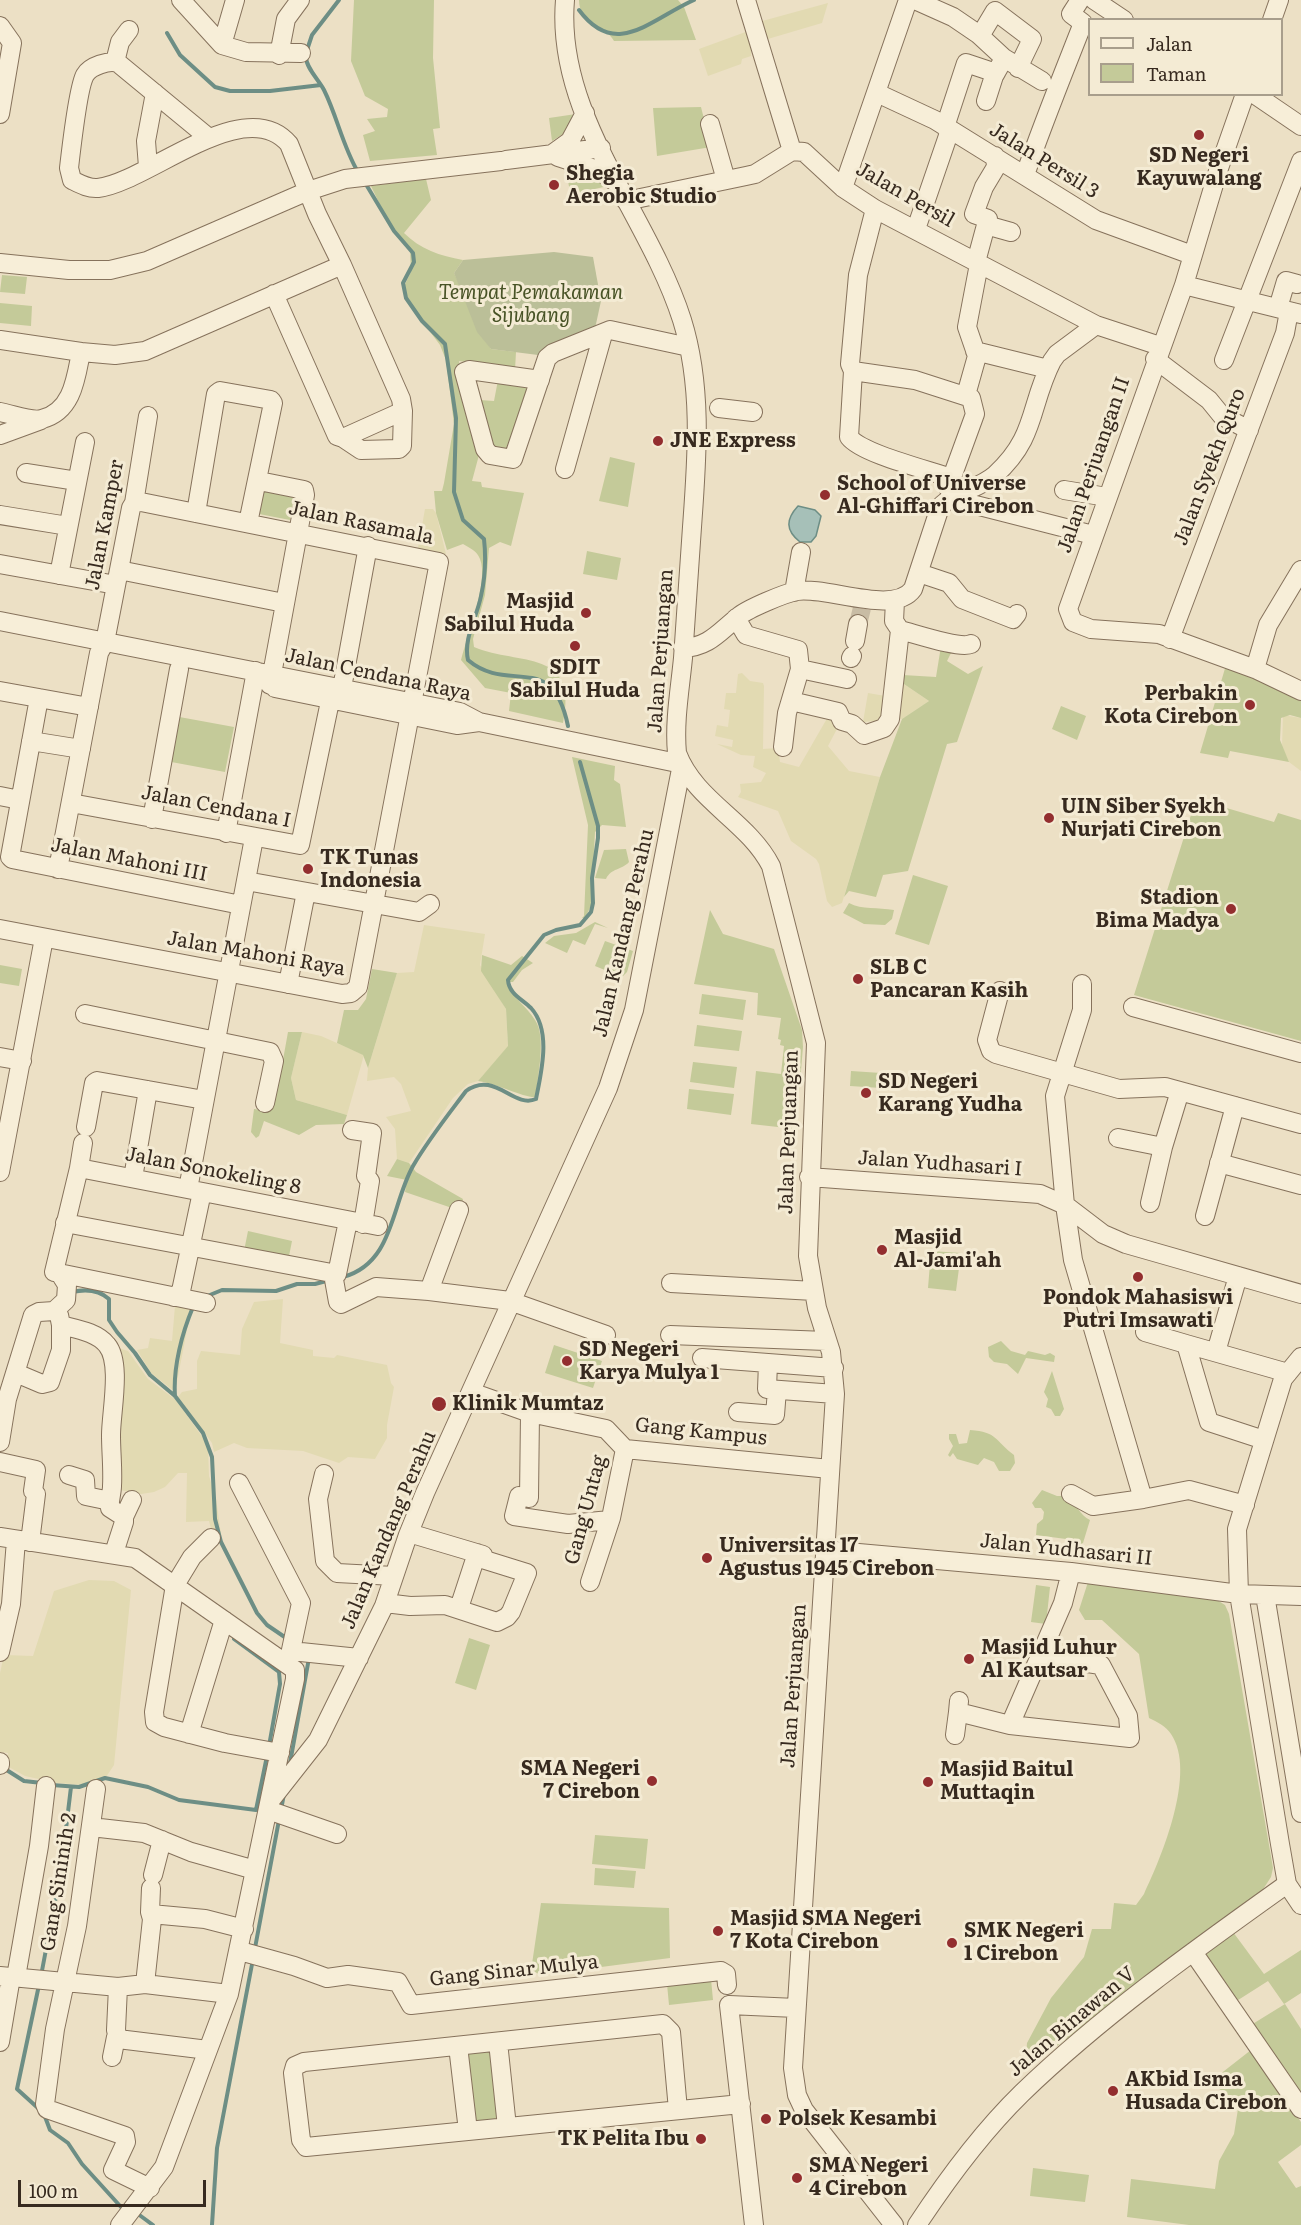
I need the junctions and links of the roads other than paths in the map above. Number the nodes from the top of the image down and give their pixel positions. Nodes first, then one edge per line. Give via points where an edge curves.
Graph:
1 (181, 0) edge
2 (235, 0) edge
3 (300, 0) edge
4 (566, 0) edge
5 (746, 0) edge
6 (908, 0) edge
7 (915, 0) edge
8 (1080, 0) edge
9 (1094, 0) edge
10 (1279, 0) edge
11 (1121, 18) edge
12 (1273, 18) edge
13 (2, 30) edge
14 (129, 30) dead end
15 (980, 36) junction
16 (222, 45) junction
17 (301, 53) dead end
18 (279, 55) junction
19 (115, 62) junction
20 (1006, 66) junction
21 (1042, 81) dead end
22 (154, 93) junction
23 (877, 93) junction
24 (1244, 96) edge
25 (1257, 96) edge
26 (986, 101) dead end
27 (585, 113) junction
28 (0, 114) edge
29 (710, 124) dead end
30 (1301, 126) edge
31 (947, 128) junction
32 (209, 138) junction
33 (601, 148) junction
34 (792, 151) junction
35 (550, 155) junction
36 (995, 156) junction
37 (1301, 161) edge
38 (148, 167) junction
39 (1025, 175) junction
40 (726, 180) junction
41 (617, 183) junction
42 (843, 188) junction
43 (308, 191) junction
44 (626, 201) junction
45 (875, 209) junction
46 (986, 225) junction
47 (916, 229) junction
48 (1011, 232) dead end
49 (0, 253) edge
50 (1192, 255) junction
51 (0, 262) edge
52 (24, 263) junction
53 (978, 263) junction
54 (342, 265) junction
55 (1298, 284) dead end
56 (1184, 285) junction
57 (274, 294) junction
58 (1247, 301) junction
59 (1289, 311) edge
60 (1096, 326) junction
61 (603, 334) junction
62 (0, 340) edge
63 (689, 347) junction
64 (975, 351) junction
65 (81, 352) junction
66 (1157, 353) junction
67 (1224, 360) dead end
68 (1048, 369) junction
69 (853, 371) junction
70 (540, 380) junction
71 (966, 395) junction
72 (708, 407) junction
73 (403, 411) junction
74 (0, 412) edge
75 (753, 412) dead end
76 (148, 416) dead end
77 (41, 420) junction
78 (1249, 430) junction
79 (0, 435) edge
80 (343, 438) junction
81 (85, 442) dead end
82 (565, 469) dead end
83 (26, 472) dead end
84 (258, 476) junction
85 (951, 478) junction
86 (77, 482) junction
87 (1064, 490) dead end
88 (1107, 497) junction
89 (949, 500) junction
90 (134, 503) junction
91 (196, 513) junction
92 (0, 515) edge
93 (248, 523) junction
94 (68, 526) junction
95 (298, 533) junction
96 (1094, 535) junction
97 (368, 546) junction
98 (801, 552) dead end
99 (0, 564) edge
100 (1301, 570) edge
101 (918, 573) junction
102 (59, 575) junction
103 (117, 578) junction
104 (794, 591) junction
105 (895, 600) junction
106 (284, 603) junction
107 (1017, 614) dead end
108 (736, 618) junction
109 (0, 621) edge
110 (900, 630) junction
111 (0, 634) edge
112 (1170, 639) junction
113 (971, 644) dead end
114 (102, 647) junction
115 (683, 648) junction
116 (179, 669) junction
117 (800, 669) junction
118 (1255, 669) junction
119 (262, 679) junction
120 (847, 679) dead end
121 (0, 691) edge
122 (1301, 691) edge
123 (336, 693) junction
124 (39, 698) junction
125 (791, 701) junction
126 (89, 707) junction
127 (413, 709) junction
128 (31, 741) junction
129 (783, 747) dead end
130 (81, 749) junction
131 (682, 764) junction
132 (0, 796) edge
133 (20, 800) junction
134 (71, 803) junction
135 (152, 819) junction
136 (226, 833) junction
137 (254, 838) junction
138 (58, 869) junction
139 (246, 881) junction
140 (306, 892) junction
141 (376, 904) junction
142 (430, 904) dead end
143 (241, 905) junction
144 (0, 929) edge
145 (44, 938) junction
146 (229, 974) junction
147 (288, 984) junction
148 (1082, 984) dead end
149 (1000, 991) dead end
150 (1133, 1007) dead end
151 (85, 1014) dead end
152 (216, 1041) junction
153 (1301, 1053) edge
154 (0, 1057) edge
155 (22, 1061) junction
156 (1062, 1072) junction
157 (148, 1090) junction
158 (1180, 1091) junction
159 (204, 1100) junction
160 (265, 1103) dead end
161 (7, 1106) edge
162 (1235, 1106) junction
163 (1301, 1124) edge
164 (352, 1130) dead end
165 (1118, 1138) dead end
166 (1163, 1147) junction
167 (3, 1151) edge
168 (1220, 1163) junction
169 (79, 1168) junction
170 (0, 1172) edge
171 (809, 1177) junction
172 (133, 1178) junction
173 (1301, 1185) edge
174 (195, 1191) junction
175 (1150, 1203) dead end
176 (1065, 1205) junction
177 (459, 1210) dead end
178 (1205, 1216) dead end
179 (65, 1223) junction
180 (363, 1224) junction
181 (1108, 1235) junction
182 (190, 1247) junction
183 (1071, 1251) junction
184 (57, 1273) junction
185 (1238, 1276) junction
186 (334, 1277) junction
187 (671, 1282) dead end
188 (814, 1291) junction
189 (429, 1292) junction
190 (1301, 1294) edge
191 (510, 1301) junction
192 (62, 1307) junction
193 (1145, 1332) dead end
194 (606, 1335) dead end
195 (670, 1335) dead end
196 (826, 1341) junction
197 (1186, 1344) junction
198 (1216, 1352) junction
199 (1301, 1357) edge
200 (702, 1358) dead end
201 (768, 1363) junction
202 (834, 1368) junction
203 (16, 1373) junction
204 (1288, 1373) junction
205 (777, 1390) junction
206 (471, 1392) junction
207 (835, 1394) junction
208 (738, 1412) dead end
209 (530, 1413) junction
210 (1264, 1440) junction
211 (0, 1442) edge
212 (625, 1449) junction
213 (0, 1462) edge
214 (830, 1469) junction
215 (324, 1474) dead end
216 (69, 1475) dead end
217 (238, 1483) dead end
218 (1071, 1494) dead end
219 (1143, 1499) junction
220 (132, 1500) dead end
221 (110, 1501) junction
222 (1245, 1505) junction
223 (124, 1517) junction
224 (610, 1520) junction
225 (408, 1533) junction
226 (211, 1538) dead end
227 (15, 1540) edge
228 (825, 1550) junction
229 (114, 1553) junction
230 (477, 1553) junction
231 (1071, 1572) junction
232 (394, 1576) junction
233 (590, 1582) dead end
234 (175, 1585) junction
235 (1239, 1594) junction
236 (1264, 1595) junction
237 (1301, 1596) edge
238 (385, 1603) junction
239 (459, 1608) junction
240 (224, 1620) junction
241 (0, 1652) edge
242 (293, 1653) junction
243 (1039, 1656) junction
244 (359, 1658) junction
245 (1010, 1725) junction
246 (189, 1734) junction
247 (955, 1735) dead end
248 (280, 1753) junction
249 (46, 1786) dead end
250 (96, 1789) dead end
251 (277, 1806) junction
252 (1301, 1813) edge
253 (91, 1827) junction
254 (337, 1834) dead end
255 (162, 1839) junction
256 (255, 1870) junction
257 (1287, 1884) junction
258 (1301, 1905) edge
259 (151, 1914) junction
260 (244, 1929) junction
261 (1193, 1952) junction
262 (250, 1954) junction
263 (9, 1976) edge
264 (66, 1982) junction
265 (145, 1984) junction
266 (118, 1986) junction
267 (229, 1994) junction
268 (728, 1997) junction
269 (796, 2008) junction
270 (116, 2037) junction
271 (0, 2042) edge
272 (498, 2042) junction
273 (458, 2046) junction
274 (208, 2050) junction
275 (112, 2057) dead end
276 (741, 2104) junction
277 (1301, 2109) edge
278 (678, 2110) junction
279 (507, 2127) junction
280 (468, 2131) junction
281 (150, 2188) junction
282 (120, 2225) edge
283 (754, 2225) edge
284 (894, 2225) edge
285 (916, 2225) edge

1 - 16 street
2 - 16 street
3 - 18 street via 286,19
4 - 27 street, Jalan Perjuangan via 566,52
5 - 34 street
6 - 23 street
7 - 15 street via 953,17
8 - 39 street via 1071,14 1083,23
9 - 11 street
10 - 12 street
13 - 28 street via 11,40 11,47
14 - 19 street via 120,42
15 - 20 street
15 - 20 street via 995,11 1032,39
16 - 18 street
17 - 18 street
19 - 22 street
19 - 38 street via 85,73 71,153 72,180 97,188
20 - 21 street
20 - 26 street
20 - 31 street via 966,63
22 - 32 street
22 - 38 street via 146,141
23 - 31 street, Jalan Persil 3
23 - 42 street
24 - 50 street, Jalan Perjuangan II
25 - 30 street
27 - 33 street, Jalan Perjuangan
27 - 35 street via 570,141
29 - 40 street
31 - 36 street, Jalan Persil 3
31 - 47 street
32 - 38 street
32 - 43 street via 254,129 282,135 290,144
33 - 35 street
33 - 41 street, Jalan Perjuangan
34 - 40 street via 755,174
34 - 42 street, Jalan Persil via 804,152 816,160
35 - 41 street via 592,168
35 - 43 street via 371,174
36 - 39 street, Jalan Persil 3
36 - 46 street via 996,167 974,214 988,219
37 - 58 street
39 - 50 street, Jalan Persil 3 via 1096,220
40 - 44 street
41 - 44 street, Jalan Perjuangan
42 - 45 street, Jalan Persil
43 - 52 street via 129,266 92,271
43 - 54 street
44 - 63 street, Jalan Perjuangan via 670,289
45 - 47 street, Jalan Persil
45 - 69 street via 858,275 850,364
46 - 48 street
46 - 53 street
47 - 53 street, Jalan Persil
49 - 52 street
50 - 56 street, Jalan Perjuangan II
51 - 52 street
53 - 60 street, Jalan Persil
53 - 64 street via 967,320
54 - 57 street
54 - 73 street
55 - 59 street, Jalan Syekh Quro via 1286,281
56 - 58 street
56 - 66 street, Jalan Perjuangan II
57 - 65 street via 145,351 115,355
57 - 80 street via 337,436
58 - 59 street
58 - 67 street
59 - 78 street, Jalan Syekh Quro
60 - 66 street, Jalan Persil
60 - 68 street via 1057,354
61 - 63 street via 610,330
61 - 70 street via 553,353 547,358
61 - 82 street
62 - 65 street
63 - 72 street, Jalan Perjuangan
64 - 68 street
64 - 71 street via 976,362
65 - 77 street via 67,402
66 - 78 street, Jalan Persil via 1209,399 1222,416
66 - 88 street, Jalan Perjuangan II
68 - 89 street via 1023,443 1014,457 980,486
69 - 71 street via 915,380
69 - 85 street via 848,432 852,440 880,454
70 - 70 street via 513,459 490,455 484,449 464,372
71 - 85 street via 973,401 975,414
72 - 75 street
72 - 115 street, Jalan Perjuangan via 697,439
73 - 80 street
73 - 80 street via 399,449 361,450
74 - 77 street
76 - 90 street, Jalan Kamper
77 - 79 street
78 - 112 street, Jalan Syekh Quro
81 - 86 street
83 - 86 street
84 - 91 street via 272,401 224,389 216,394
84 - 93 street
84 - 95 street via 259,481 304,490
85 - 89 street
86 - 94 street
87 - 88 street
88 - 96 street, Jalan Perjuangan II
89 - 96 street
89 - 101 street via 936,514
90 - 91 street, Jalan Rasamala
90 - 103 street, Jalan Kamper
91 - 93 street, Jalan Rasamala
92 - 94 street
93 - 95 street, Jalan Rasamala
94 - 102 street
95 - 97 street, Jalan Rasamala
95 - 106 street
96 - 112 street, Jalan Perjuangan II via 1068,607 1072,621 1091,629 1149,633
97 - 123 street
97 - 127 street, Jalan Rasamala via 439,562
98 - 104 street
99 - 102 street
100 - 118 street via 1268,625
101 - 105 street via 910,593
101 - 107 street via 949,583 963,599 1013,619
102 - 103 street
103 - 106 street
103 - 114 street, Jalan Kamper
104 - 105 street via 819,591 857,631
104 - 108 street
105 - 110 street via 894,621
106 - 119 street
108 - 115 street via 708,642
108 - 117 street via 746,635 797,649
109 - 114 street, Jalan Cendana Raya
110 - 113 street via 953,645
110 - 125 street via 890,719 884,728 864,735 842,721 838,712
111 - 114 street, Jalan Cendana Raya
112 - 118 street, Jalan Perjuangan II
114 - 116 street, Jalan Cendana Raya
114 - 119 street, Jalan Cendana Raya
114 - 126 street, Jalan Kamper
115 - 131 street, Jalan Perjuangan via 677,750
116 - 119 street, Jalan Cendana Raya
116 - 135 street
117 - 120 street
117 - 125 street
118 - 122 street, Jalan Perjuangan II
119 - 123 street, Jalan Cendana Raya
119 - 136 street
121 - 124 street
123 - 127 street, Jalan Cendana Raya
123 - 137 street, Jalan Cendana I via 300,845
124 - 126 street
124 - 128 street
125 - 129 street
126 - 130 street, Jalan Kamper
127 - 131 street, Jalan Cendana Raya via 464,712 479,722
127 - 141 street, Jalan Mahoni Raya
128 - 130 street
128 - 133 street
130 - 134 street, Jalan Kamper
131 - 171 street, Jalan Perjuangan via 690,780 765,853 776,881 816,1043
131 - 191 street, Jalan Kandang Perahu via 629,1027 588,1136
132 - 133 street
133 - 138 street, Jalan Mahoni III via 10,857
134 - 135 street, Jalan Cendana I
134 - 138 street, Jalan Kamper
135 - 136 street, Jalan Cendana I
136 - 137 street, Jalan Cendana I
137 - 139 street
138 - 143 street, Jalan Mahoni III
139 - 140 street
139 - 143 street
140 - 141 street
140 - 147 street
141 - 142 street via 419,912
141 - 147 street, Jalan Mahoni Raya via 358,987 351,993
143 - 146 street
144 - 145 street, Jalan Mahoni Raya
145 - 146 street, Jalan Mahoni Raya
145 - 155 street
146 - 147 street, Jalan Mahoni Raya
146 - 152 street
148 - 156 street via 1082,1010
149 - 156 street via 987,1040 991,1051
150 - 153 street
151 - 152 street
152 - 159 street
152 - 160 street via 274,1056
154 - 155 street
155 - 161 street
156 - 158 street via 1114,1088 1150,1086
156 - 176 street via 1054,1096
157 - 159 street
157 - 169 street via 94,1083
157 - 172 street
158 - 162 street
158 - 166 street
159 - 174 street
161 - 167 street
162 - 163 street
162 - 168 street
164 - 180 street via 372,1133
165 - 166 street
166 - 175 street
167 - 170 street
168 - 173 street
168 - 178 street
169 - 172 street, Jalan Sonokeling 8
169 - 179 street
171 - 176 street, Jalan Yudhasari I via 1040,1194
171 - 188 street, Jalan Perjuangan via 808,1256
172 - 174 street, Jalan Sonokeling 8
174 - 180 street, Jalan Sonokeling 8
174 - 182 street
176 - 181 street, Jalan Yudhasari I
176 - 183 street
177 - 189 street
179 - 182 street
179 - 184 street
180 - 186 street
181 - 183 street via 1080,1240
181 - 185 street, Jalan Yudhasari I via 1125,1244
182 - 184 street via 181,1291 191,1300
182 - 186 street
183 - 219 street
184 - 192 street
185 - 190 street, Jalan Yudhasari I
185 - 198 street
186 - 189 street via 341,1304 376,1287
187 - 188 street
188 - 196 street, Jalan Perjuangan
189 - 191 street
191 - 194 street
191 - 206 street, Jalan Kandang Perahu
192 - 203 street via 33,1315
192 - 203 street via 61,1350 50,1382 42,1384
192 - 221 street via 109,1347 115,1382
193 - 197 street
195 - 196 street
196 - 202 street, Jalan Perjuangan
197 - 198 street
197 - 210 street via 1209,1422
198 - 204 street
199 - 204 street
200 - 201 street
201 - 202 street
201 - 205 street via 767,1389
202 - 207 street, Jalan Perjuangan
203 - 211 street
204 - 210 street
205 - 207 street
205 - 208 street via 775,1415
206 - 209 street, Gang Kampus
206 - 225 street, Jalan Kandang Perahu
207 - 214 street, Jalan Perjuangan
209 - 212 street, Gang Kampus via 606,1429
209 - 224 street via 529,1498 519,1496 514,1516 568,1524
210 - 222 street
212 - 214 street, Gang Kampus
212 - 224 street, Gang Untag
213 - 227 street via 36,1470 36,1494
214 - 228 street, Jalan Perjuangan
215 - 232 street via 318,1499 330,1568 337,1573
216 - 221 street via 85,1480 86,1496
217 - 242 street via 301,1603
218 - 219 street via 1093,1506
219 - 222 street via 1185,1490
220 - 223 street
221 - 223 street via 110,1508
222 - 235 street via 1237,1530
223 - 229 street
224 - 233 street, Gang Untag
225 - 230 street
225 - 232 street, Jalan Kandang Perahu
226 - 234 street via 192,1557
227 - 229 street
227 - 241 street via 11,1604
228 - 231 street, Jalan Yudhasari II
228 - 269 street, Jalan Perjuangan
229 - 234 street via 135,1558
230 - 239 street
230 - 239 street via 483,1555 482,1559 527,1573 507,1617 497,1622
231 - 235 street, Jalan Yudhasari II
231 - 243 street
232 - 238 street, Jalan Kandang Perahu
234 - 240 street
234 - 246 street via 154,1712 155,1722
235 - 236 street, Jalan Yudhasari II
235 - 257 street
236 - 237 street, Jalan Yudhasari II
236 - 252 street
238 - 239 street
238 - 244 street, Jalan Kandang Perahu
240 - 242 street
240 - 246 street
242 - 244 street
242 - 248 street via 295,1678
243 - 245 street
243 - 245 street via 1101,1665 1128,1716 1130,1738
244 - 251 street, Jalan Kandang Perahu via 318,1740
245 - 247 street via 958,1707
246 - 248 street
248 - 251 street
249 - 263 street via 39,1846
250 - 253 street, Gang Sininih 2
251 - 254 street
251 - 256 street, Jalan Kandang Perahu
253 - 255 street
253 - 264 street, Gang Sininih 2
255 - 256 street via 191,1852
255 - 259 street via 152,1881
256 - 260 street, Jalan Kandang Perahu
257 - 258 street
257 - 261 street, Jalan Binawan V
259 - 260 street via 205,1919
259 - 265 street
260 - 262 street, Jalan Kandang Perahu
261 - 277 street
261 - 285 street, Jalan Binawan V via 1092,2031 1022,2093 952,2172
262 - 267 street, Jalan Kandang Perahu
262 - 268 street, Gang Sinar Mulya via 327,1978 348,1975 398,1982 411,2005 721,1971 726,1974
263 - 264 street
263 - 271 street
264 - 266 street
264 - 281 street, Gang Sininih 2 via 46,2090 47,2109 125,2136 114,2170
265 - 266 street
265 - 267 street
266 - 270 street
267 - 274 street, Jalan Kandang Perahu
268 - 269 street
268 - 276 street
269 - 284 street, Jalan Perjuangan via 793,2068 800,2103
270 - 274 street
270 - 275 street
272 - 273 street
272 - 278 street via 663,2024 671,2032
272 - 279 street
273 - 280 street
273 - 280 street via 304,2062 295,2066 293,2073 301,2140 306,2147
274 - 281 street, Jalan Kandang Perahu via 164,2167
276 - 278 street
276 - 283 street
278 - 279 street
279 - 280 street
281 - 282 street, Jalan Kandang Perahu

